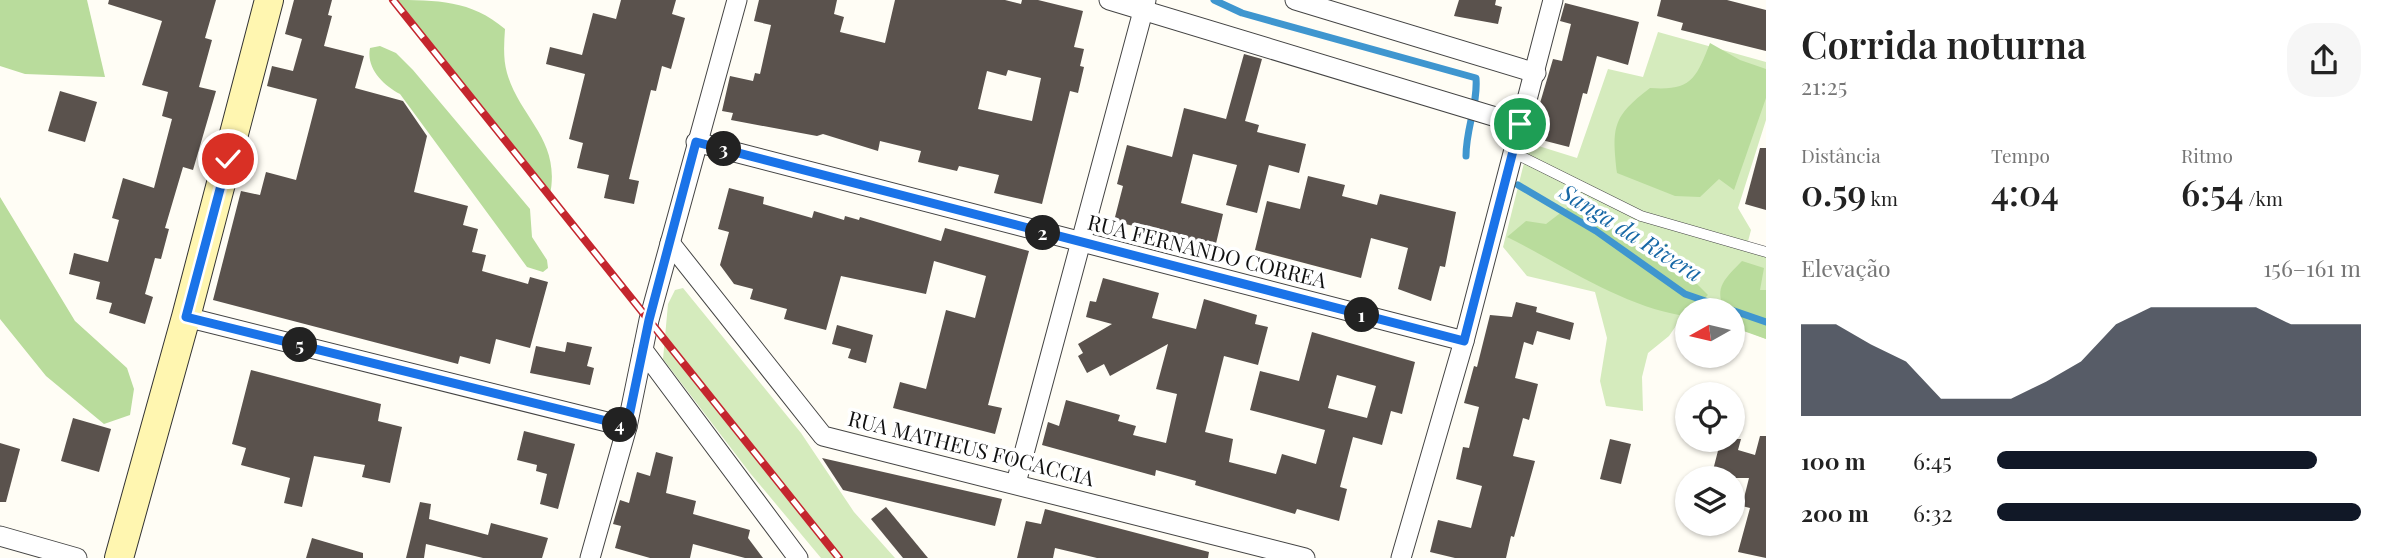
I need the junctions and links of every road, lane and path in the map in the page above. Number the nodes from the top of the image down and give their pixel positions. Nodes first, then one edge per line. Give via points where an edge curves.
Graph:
1 (269, 0) edge
2 (737, 0) edge
3 (1110, 0) edge
4 (1295, 0) edge
5 (1553, 0) edge
6 (1144, 5) edge
7 (1536, 73) junction
8 (1520, 124) junction
9 (696, 142) junction
10 (1512, 152) junction
11 (1078, 242) junction
12 (670, 243) junction
13 (1766, 252) edge
14 (186, 317) junction
15 (1464, 341) junction
16 (643, 350) junction
17 (627, 426) junction
18 (1016, 484) junction
19 (0, 536) edge
20 (77, 558) edge
21 (119, 558) edge
22 (590, 558) edge
23 (798, 558) edge
24 (1305, 558) edge
25 (1401, 558) edge

1 - 14 main road
2 - 9 street
3 - 6 street
4 - 7 street
5 - 7 street
6 - 8 street
6 - 11 street
7 - 8 street
8 - 10 street
9 - 11 street, RUA FERNANDO CORREA
9 - 12 street
10 - 13 lane via 1641,216
10 - 15 street
11 - 15 street, RUA FERNANDO CORREA
11 - 18 street
12 - 16 street
12 - 18 street, RUA MATHEUS FOCACCIA via 823,436
14 - 17 street
14 - 21 main road
15 - 25 street
16 - 17 street
16 - 23 street
17 - 22 street
18 - 24 street, RUA MATHEUS FOCACCIA
19 - 20 street

